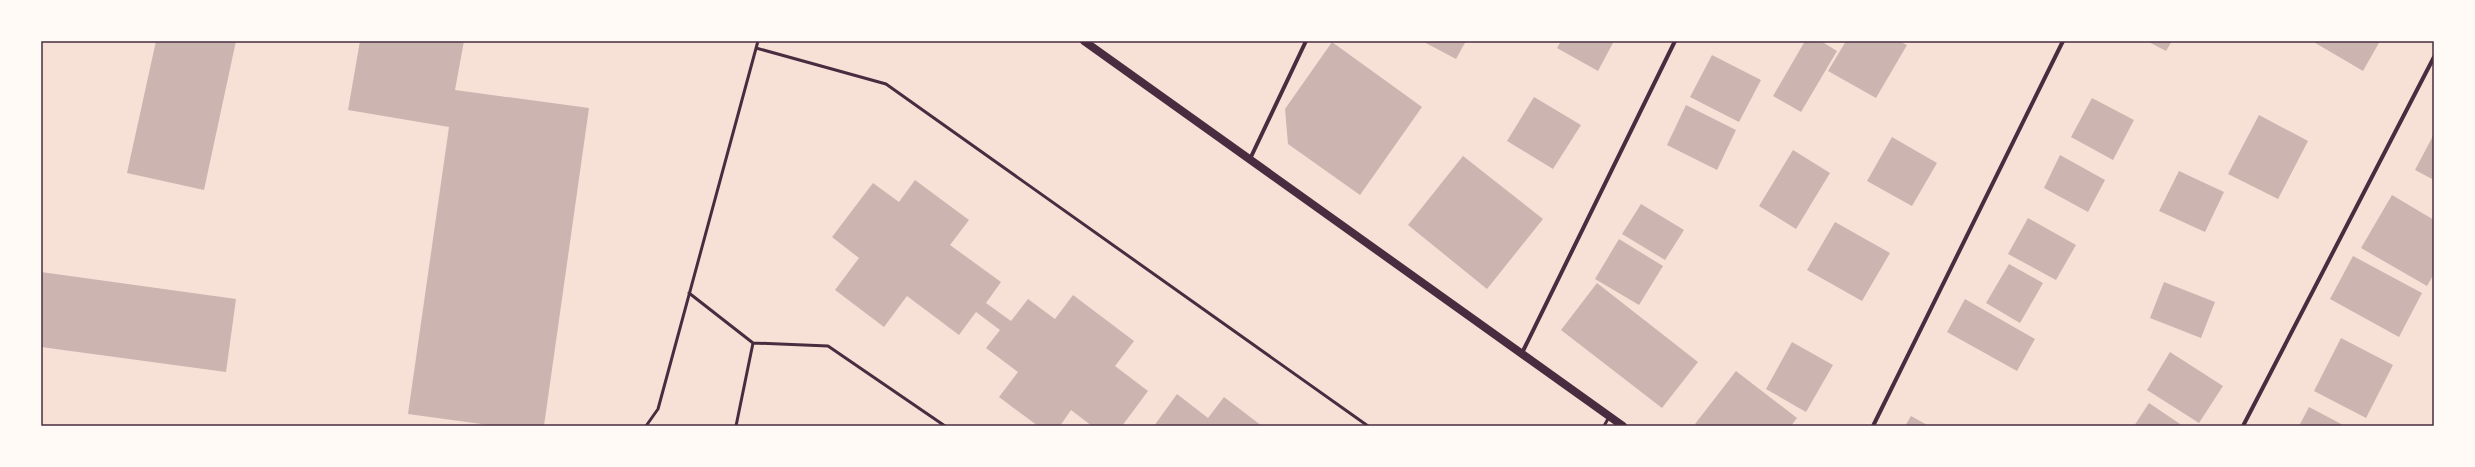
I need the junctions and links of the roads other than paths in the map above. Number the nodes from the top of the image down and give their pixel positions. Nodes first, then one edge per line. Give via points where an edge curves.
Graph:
1 (758, 41) edge
2 (1084, 41) edge
3 (1306, 41) edge
4 (1675, 41) edge
5 (2063, 41) edge
6 (756, 48) junction
7 (2434, 57) edge
8 (1250, 159) junction
9 (689, 293) junction
10 (752, 343) junction
11 (1522, 354) junction
12 (1609, 416) junction
13 (646, 426) edge
14 (736, 426) edge
15 (945, 426) edge
16 (1368, 426) edge
17 (1604, 426) edge
18 (1623, 426) edge
19 (1873, 426) edge
20 (2243, 426) edge

1 - 6 lane
2 - 8 main road
3 - 8 street
4 - 11 street
5 - 19 street
6 - 9 lane
6 - 16 lane via 886,84
7 - 20 street
8 - 11 main road
9 - 10 lane
9 - 13 lane via 658,409
10 - 14 lane
10 - 15 lane via 828,346
11 - 12 main road
12 - 17 lane
12 - 18 main road

